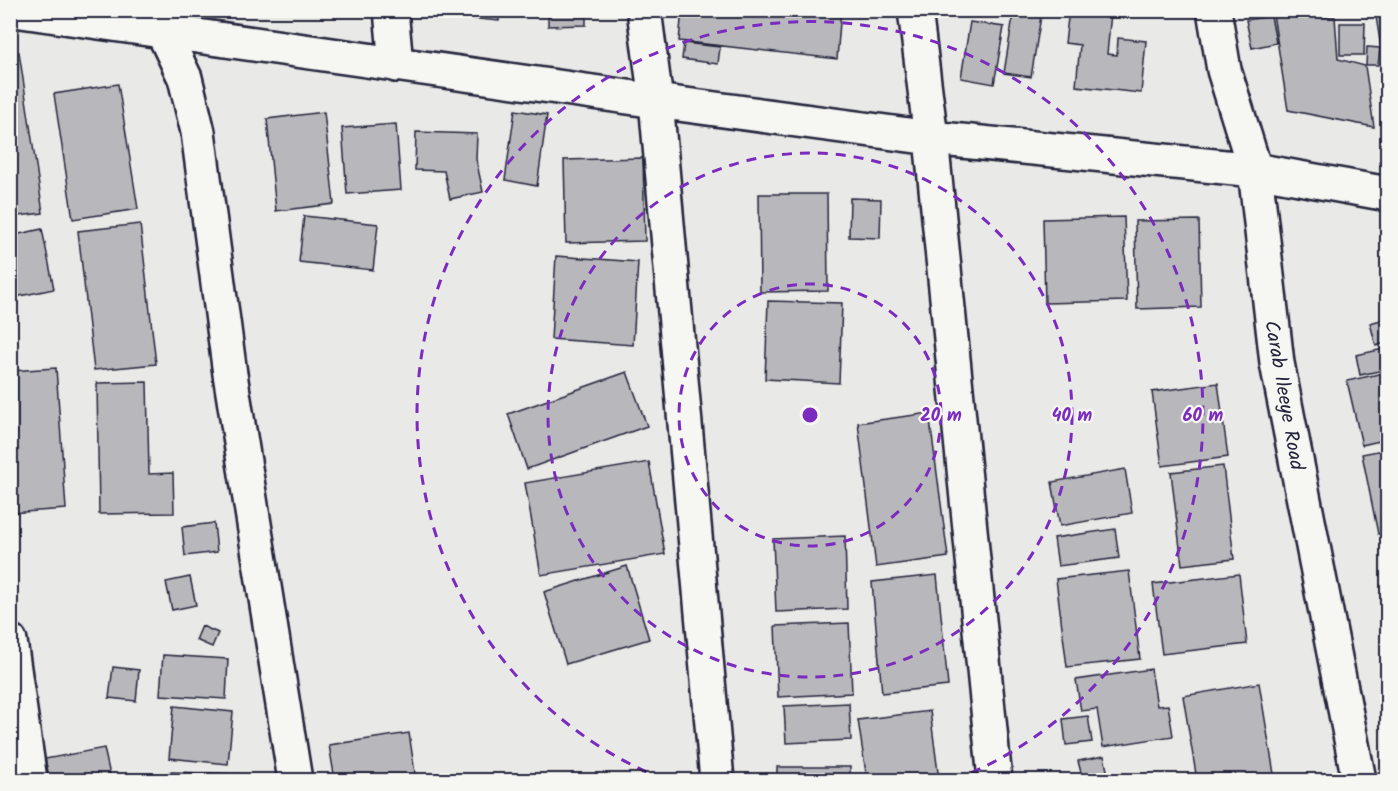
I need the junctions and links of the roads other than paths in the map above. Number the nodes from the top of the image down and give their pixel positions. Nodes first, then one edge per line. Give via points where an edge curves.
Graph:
1 (14, 10) edge
2 (132, 10) edge
3 (391, 10) edge
4 (644, 10) edge
5 (915, 10) edge
6 (1214, 10) edge
7 (163, 32) junction
8 (396, 64) junction
9 (657, 101) junction
10 (931, 138) junction
11 (1255, 170) junction
12 (1388, 194) edge
13 (10, 641) edge
14 (30, 780) edge
15 (295, 780) edge
16 (717, 780) edge
17 (995, 780) edge
18 (1359, 780) edge

1 - 7 street
2 - 7 street
3 - 8 street
4 - 9 street
5 - 10 street
6 - 11 street, Carab Ileeye Road via 1224,70
7 - 8 street
7 - 15 street via 185,78 198,132 230,374
8 - 9 street
9 - 10 street
9 - 16 street
10 - 11 street
10 - 17 street
11 - 12 street
11 - 18 street, Carab Ileeye Road via 1277,363
13 - 14 street

